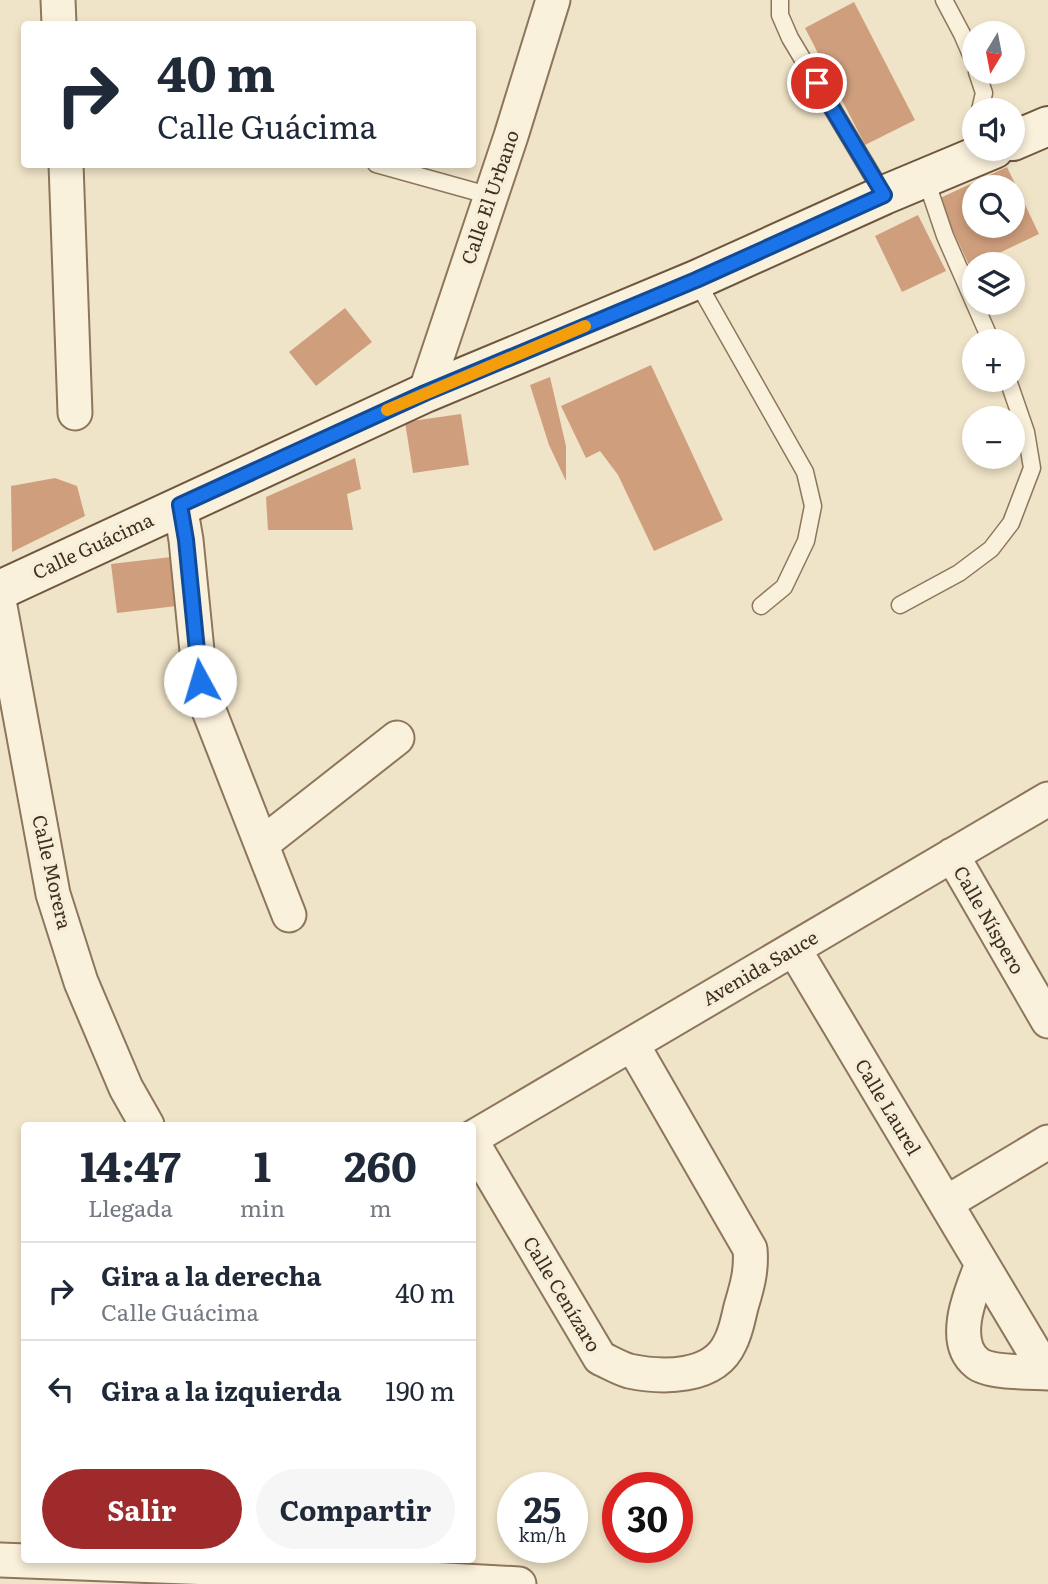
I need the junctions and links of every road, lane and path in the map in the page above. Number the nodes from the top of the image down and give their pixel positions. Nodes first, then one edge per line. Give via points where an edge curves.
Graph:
1 (58, 0) edge
2 (553, 0) edge
3 (780, 0) edge
4 (944, 0) edge
5 (60, 21) edge
6 (962, 34) edge
7 (1048, 126) edge
8 (1025, 136) edge
9 (962, 159) edge
10 (66, 168) edge
11 (390, 168) edge
12 (925, 177) junction
13 (884, 195) junction
14 (491, 196) junction
15 (696, 280) junction
16 (986, 329) edge
17 (1012, 392) edge
18 (425, 393) junction
19 (75, 413) dead end
20 (180, 505) junction
21 (0, 590) edge
22 (900, 605) dead end
23 (0, 606) edge
24 (761, 606) dead end
25 (397, 738) dead end
26 (1048, 799) edge
27 (262, 844) junction
28 (952, 855) junction
29 (289, 915) dead end
30 (794, 949) junction
31 (1048, 1021) edge
32 (632, 1044) junction
33 (145, 1122) edge
34 (476, 1138) edge
35 (1048, 1142) edge
36 (476, 1147) edge
37 (946, 1203) junction
38 (982, 1264) junction
39 (1048, 1373) edge
40 (0, 1560) edge
41 (21, 1560) edge
42 (160, 1563) edge
43 (266, 1565) edge
44 (519, 1584) edge

1 - 5 street
2 - 14 street, Calle El Urbano
3 - 13 lane via 780,15 790,38
4 - 6 lane
7 - 8 main road
9 - 12 main road, Calle Guácima
10 - 19 street
11 - 14 lane
12 - 13 main road, Calle Guácima
12 - 16 lane
13 - 15 main road, Calle Guácima
14 - 18 street, Calle El Urbano
15 - 18 main road, Calle Guácima
15 - 24 lane via 805,472 813,506 806,541 784,587
17 - 22 lane via 1032,468 1011,523 991,549 959,573
18 - 20 main road, Calle Guácima
20 - 21 main road, Calle Guácima
20 - 27 street via 200,681
23 - 33 street, Calle Morera via 53,894 81,982
25 - 27 street
26 - 28 street, Avenida Sauce
27 - 29 street
28 - 30 street, Avenida Sauce
28 - 31 street, Calle Níspero
30 - 32 street, Avenida Sauce
30 - 37 street, Calle Laurel
32 - 34 street, Avenida Sauce
32 - 36 street, Calle Cenízaro via 750,1249 750,1277 730,1344 715,1363 686,1374 655,1375 600,1358
35 - 37 street
37 - 38 street, Calle Laurel
38 - 39 street, Calle Laurel
38 - 39 street, Calle Laurel via 969,1296 966,1349 978,1364 996,1370
40 - 41 street
42 - 43 street
43 - 44 street

